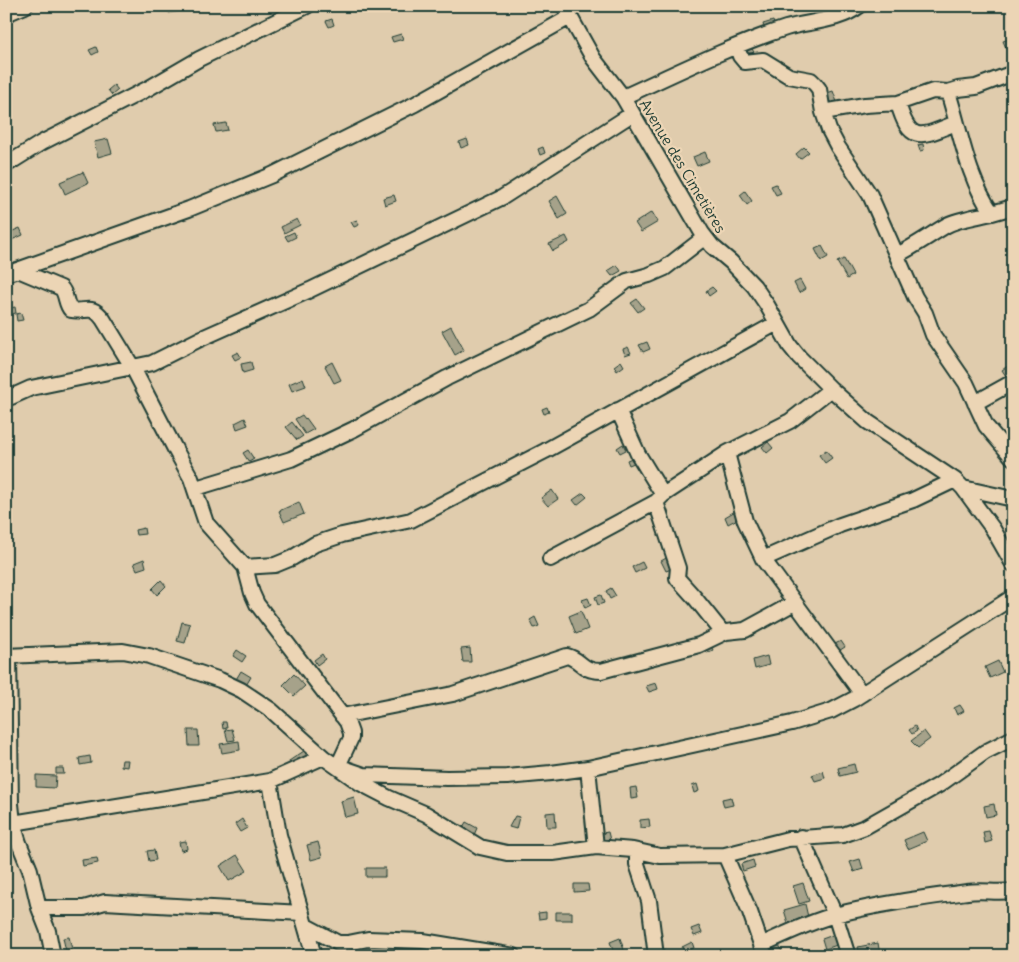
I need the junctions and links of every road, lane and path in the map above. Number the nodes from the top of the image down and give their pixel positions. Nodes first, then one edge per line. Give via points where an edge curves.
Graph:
1 (25, 6) edge
2 (307, 6) edge
3 (859, 6) edge
4 (567, 12) edge
5 (6, 14) edge
6 (737, 46) junction
7 (1013, 73) edge
8 (948, 92) junction
9 (622, 97) junction
10 (898, 103) junction
11 (823, 112) junction
12 (632, 114) junction
13 (956, 123) junction
14 (6, 165) edge
15 (1013, 207) edge
16 (992, 213) junction
17 (705, 237) junction
18 (897, 255) junction
19 (12, 272) edge
20 (777, 323) junction
21 (133, 368) junction
22 (1013, 382) edge
23 (831, 389) junction
24 (6, 396) edge
25 (975, 403) junction
26 (618, 410) junction
27 (726, 453) junction
28 (1013, 458) edge
29 (959, 484) junction
30 (196, 488) junction
31 (660, 498) junction
32 (1013, 499) edge
33 (550, 559) dead end
34 (764, 559) junction
35 (1013, 564) edge
36 (245, 568) junction
37 (1013, 597) edge
38 (794, 603) junction
39 (723, 633) junction
40 (8, 656) edge
41 (862, 694) junction
42 (364, 712) junction
43 (342, 716) junction
44 (352, 733) junction
45 (1013, 738) edge
46 (323, 756) junction
47 (338, 766) junction
48 (588, 768) junction
49 (270, 780) junction
50 (13, 823) junction
51 (801, 837) junction
52 (596, 848) junction
53 (637, 851) junction
54 (725, 855) junction
55 (1013, 892) edge
56 (39, 908) junction
57 (302, 912) junction
58 (835, 915) junction
59 (306, 926) junction
60 (763, 950) edge
61 (53, 956) edge
62 (314, 956) edge
63 (514, 956) edge
64 (656, 956) edge
65 (848, 956) edge

1 - 5 street
2 - 14 street via 199,59
3 - 6 street via 822,21 787,28
4 - 9 street, Avenue des Cimetières via 593,58
4 - 19 street via 414,104 272,175
6 - 9 street
6 - 11 street via 744,62 763,60 789,76 811,80 819,89
7 - 8 street via 976,87
8 - 10 street via 933,91
8 - 13 street
9 - 12 street, Avenue des Cimetières
10 - 11 street
10 - 13 street via 906,128 913,133 934,132
11 - 18 street via 838,147 870,195
12 - 17 street, Avenue des Cimetières
12 - 21 street via 503,197 310,290 152,363
13 - 16 street via 978,191
15 - 16 street
16 - 18 street via 949,224
17 - 20 street, Avenue des Cimetières via 754,286
17 - 30 street via 665,268 627,281 589,309 447,378 354,429 291,459
18 - 25 street via 934,335 966,383
19 - 21 street via 63,290 70,310 91,309 100,314
20 - 23 street, Avenue des Cimetières via 799,357
20 - 26 street
21 - 24 street
21 - 30 street
22 - 25 street
23 - 27 street via 790,421
23 - 29 street, Avenue des Cimetières via 880,430
25 - 28 street via 992,435
26 - 31 street
26 - 36 street via 411,520 314,544 275,565
27 - 31 street
27 - 34 street via 745,521
29 - 32 street
29 - 34 street via 840,525
29 - 35 street, Avenue des Cimetières
30 - 36 street via 206,523
31 - 33 street
31 - 39 street via 678,568 677,578
34 - 38 street
36 - 43 street via 257,604
37 - 41 street
38 - 39 street via 746,630
38 - 41 street
39 - 42 street via 699,645 601,671 588,670 567,656 453,694
40 - 46 street via 124,651 203,673 262,703
40 - 50 street
41 - 48 street via 831,711 792,723
42 - 43 street
42 - 44 street
43 - 44 street
44 - 47 street
45 - 51 street via 865,827 843,835
46 - 47 street
46 - 49 street
47 - 48 street via 364,775 447,778 506,777
47 - 52 street via 360,783 426,814 489,850 553,853
48 - 52 street
49 - 50 street
49 - 57 street via 279,835
50 - 56 street via 30,870
51 - 54 street
51 - 58 street
52 - 53 street
53 - 54 street via 660,856
53 - 64 street via 637,864 649,901
54 - 60 street
55 - 58 street via 970,892
56 - 57 street via 84,908 105,902
56 - 61 street
57 - 59 street
58 - 60 street via 800,927
58 - 65 street
59 - 62 street
59 - 63 street via 338,943 368,939 423,941

